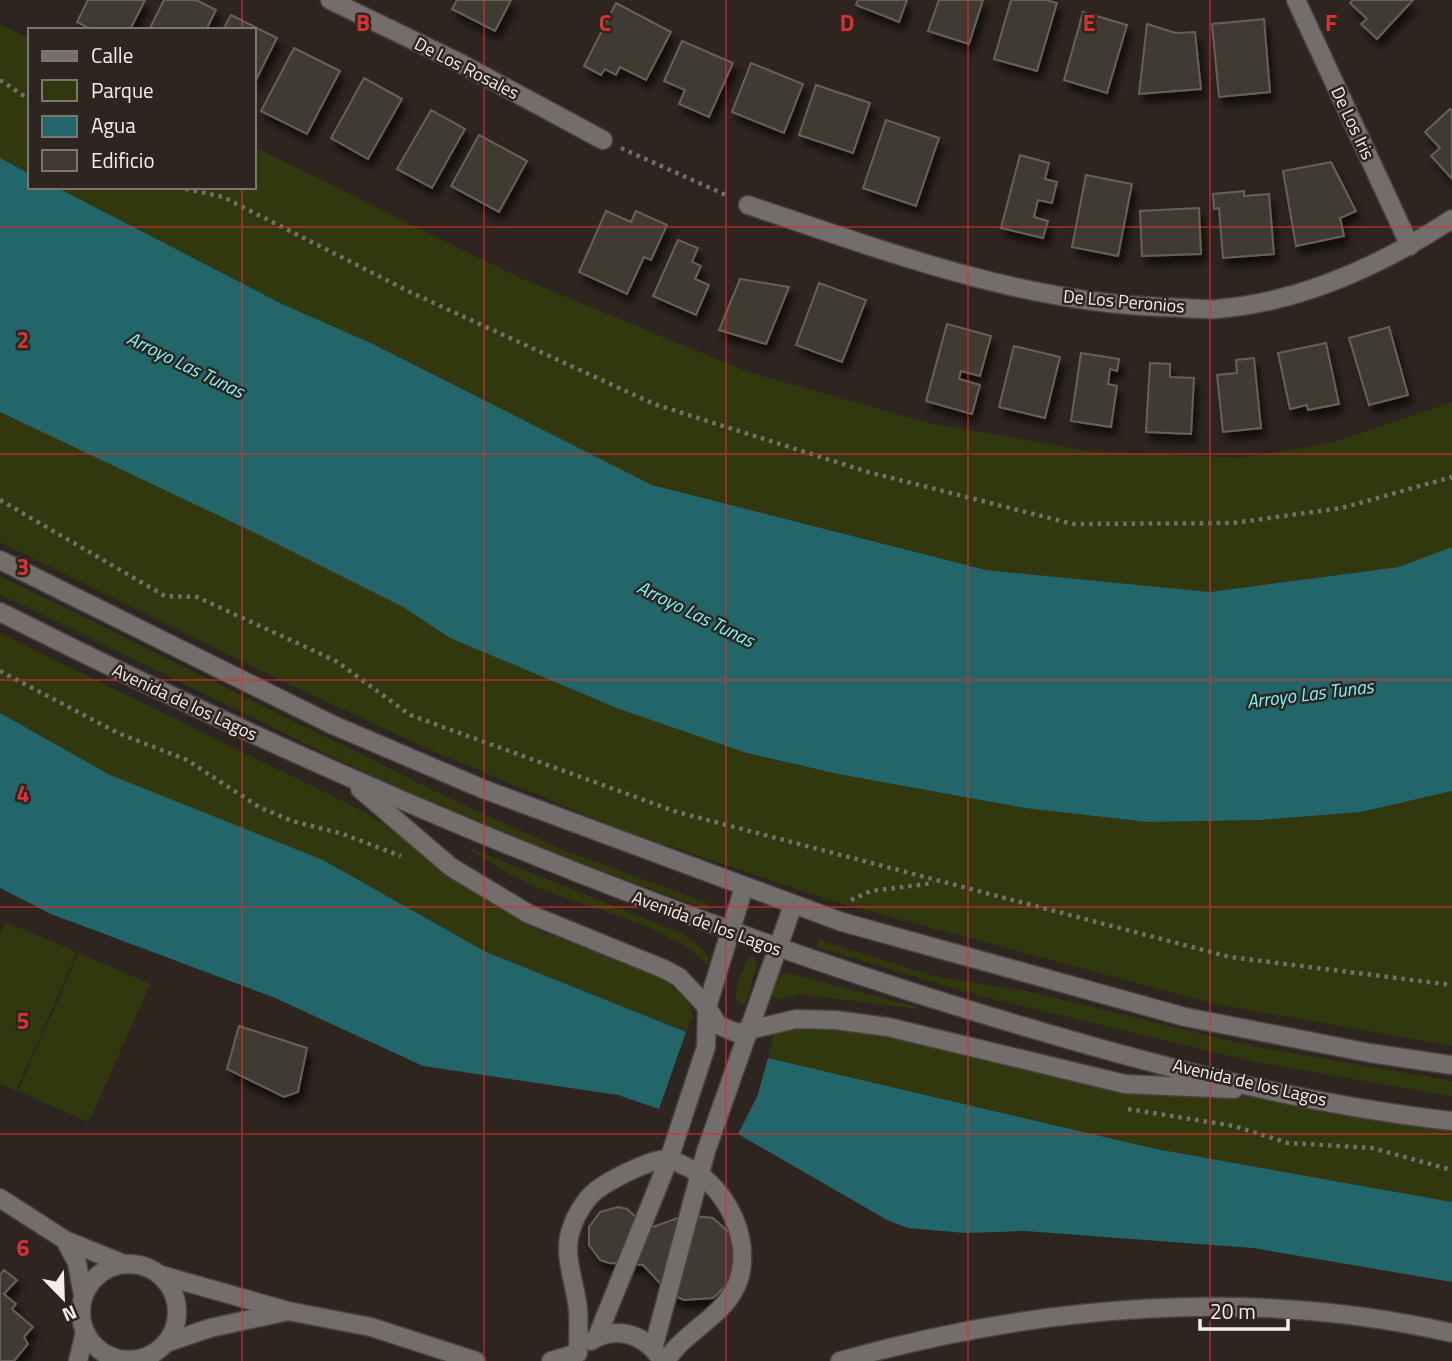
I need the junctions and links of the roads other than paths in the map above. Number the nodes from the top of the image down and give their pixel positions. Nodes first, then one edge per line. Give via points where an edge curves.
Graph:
1 (330, 0) edge
2 (1296, 0) edge
3 (603, 140) road end
4 (748, 205) road end
5 (1452, 219) edge
6 (1410, 246) junction
7 (0, 560) edge
8 (0, 612) edge
9 (347, 778) junction
10 (744, 887) junction
11 (793, 905) junction
12 (730, 932) junction
13 (778, 949) junction
14 (707, 1007) junction
15 (749, 1030) junction
16 (1452, 1065) edge
17 (1275, 1091) junction
18 (1452, 1121) edge
19 (671, 1150) junction
20 (700, 1172) junction
21 (0, 1198) edge
22 (65, 1240) junction
23 (124, 1264) junction
24 (161, 1275) junction
25 (83, 1295) junction
26 (288, 1311) junction
27 (85, 1332) junction
28 (1452, 1333) edge
29 (597, 1337) junction
30 (166, 1343) junction
31 (576, 1357) edge
32 (660, 1357) edge
33 (118, 1360) edge
34 (78, 1361) edge
35 (476, 1361) edge
36 (551, 1361) edge
37 (841, 1361) edge

1 - 3 street, De Los Rosales
2 - 6 street, De Los Iris
4 - 6 street, De Los Peronios via 916,262 1058,296 1137,306 1216,309 1277,299 1348,276
5 - 6 street, De Los Peronios
7 - 10 street via 334,725 483,789
8 - 9 street, Avenida de los Lagos
9 - 12 street, Avenida de los Lagos via 513,849
9 - 14 street via 452,867 529,914 664,969
10 - 11 street
10 - 12 street
11 - 13 street
11 - 16 street via 853,926 1185,1017
12 - 13 street, Avenida de los Lagos
12 - 14 street
13 - 15 street
13 - 17 street, Avenida de los Lagos via 1061,1038
14 - 15 street via 725,1030
14 - 19 street via 706,1047
15 - 17 street via 796,1019 835,1020 887,1027 1125,1084
15 - 20 street
17 - 18 street, Avenida de los Lagos
19 - 20 street
19 - 29 street
19 - 31 street via 591,1195 572,1226 568,1246 579,1311
20 - 32 street
20 - 32 street via 734,1219 743,1248 740,1277 732,1296
21 - 22 street
22 - 23 street
22 - 25 street via 77,1263
23 - 24 street via 137,1264
23 - 25 street via 99,1273
24 - 26 street
24 - 30 street via 171,1287 177,1316
25 - 27 street
26 - 30 street
26 - 35 street via 370,1327
27 - 33 street
27 - 34 street
28 - 37 street via 1321,1313 1178,1306 949,1332
29 - 31 street
29 - 32 street via 628,1333 642,1339
30 - 33 street via 153,1354
31 - 36 street

